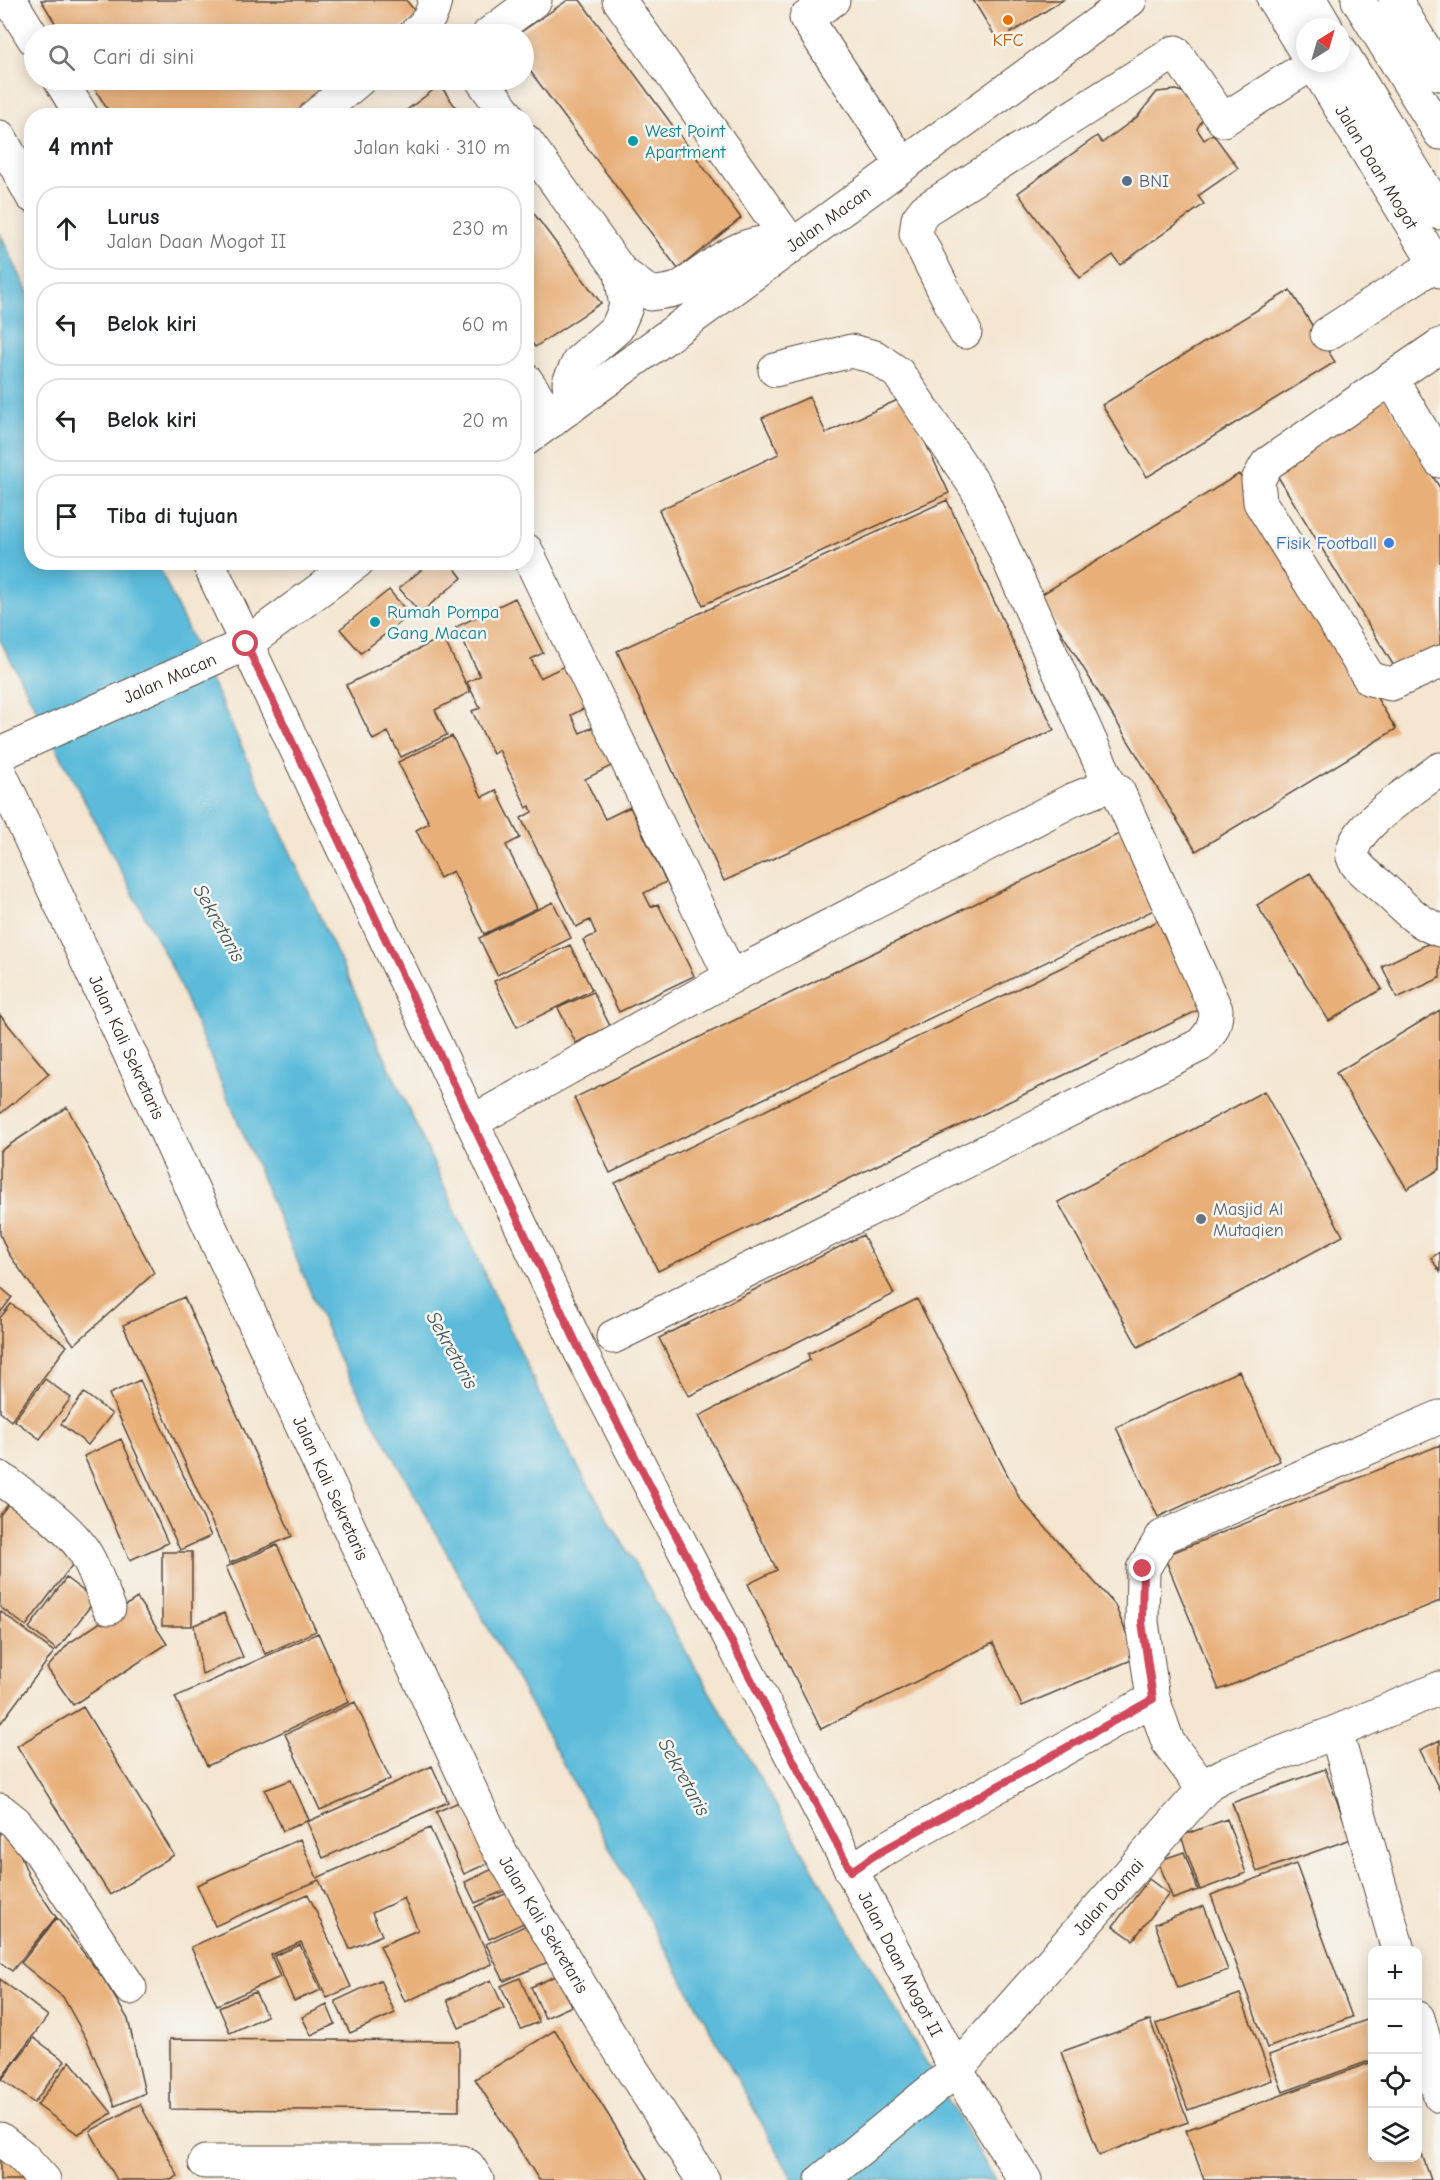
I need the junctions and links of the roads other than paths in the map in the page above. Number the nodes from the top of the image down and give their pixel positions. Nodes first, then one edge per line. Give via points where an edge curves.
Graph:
1 (10, 0) edge
2 (535, 0) edge
3 (620, 0) edge
4 (833, 0) edge
5 (1130, 0) edge
6 (1274, 0) edge
7 (1310, 0) edge
8 (1358, 0) edge
9 (1395, 0) edge
10 (799, 9) edge
11 (1321, 18) edge
12 (25, 24) edge
13 (503, 24) edge
14 (1296, 36) edge
15 (1350, 66) edge
16 (1299, 72) edge
17 (1319, 72) edge
18 (1440, 74) edge
19 (66, 90) edge
20 (489, 90) edge
21 (77, 108) edge
22 (502, 108) edge
23 (1440, 133) edge
24 (0, 137) edge
25 (534, 152) edge
26 (903, 165) junction
27 (24, 181) edge
28 (1440, 213) edge
29 (790, 247) junction
30 (1438, 267) edge
31 (621, 272) junction
32 (965, 332) dead end
33 (1327, 334) dead end
34 (1440, 345) edge
35 (775, 370) dead end
36 (1392, 380) junction
37 (534, 387) edge
38 (562, 413) junction
39 (534, 433) edge
40 (1440, 461) edge
41 (534, 567) edge
42 (210, 570) edge
43 (346, 570) edge
44 (234, 649) junction
45 (1440, 662) edge
46 (3, 759) edge
47 (1440, 770) edge
48 (1110, 785) junction
49 (1440, 930) edge
50 (731, 977) junction
51 (472, 1122) junction
52 (612, 1337) dead end
53 (1440, 1417) edge
54 (0, 1478) edge
55 (109, 1608) dead end
56 (1440, 1688) edge
57 (1153, 1699) junction
58 (1336, 1732) junction
59 (1203, 1788) junction
60 (0, 1810) edge
61 (851, 1871) junction
62 (1397, 1946) edge
63 (130, 1988) dead end
64 (1422, 2032) edge
65 (948, 2077) junction
66 (1440, 2096) edge
67 (0, 2139) edge
68 (205, 2162) dead end
69 (44, 2180) edge
70 (477, 2180) edge
71 (703, 2180) edge
72 (822, 2180) edge
73 (1025, 2180) edge

1 - 12 main road
2 - 13 main road
3 - 29 main road
4 - 10 main road
5 - 26 main road, Jalan Macan
6 - 14 main road
7 - 11 main road
8 - 23 main road
9 - 18 main road
10 - 26 main road
15 - 28 main road
16 - 32 main road via 1223,120 1175,52 926,210 918,219 916,234
17 - 30 main road, Jalan Daan Mogot
19 - 21 main road
20 - 22 main road
24 - 27 main road
25 - 31 main road
26 - 29 main road, Jalan Macan
29 - 31 main road via 777,243 747,245 677,289 651,294
29 - 38 main road, Jalan Macan
30 - 33 main road
31 - 38 main road via 626,308 616,328 579,362 569,381
34 - 36 main road
35 - 48 main road via 851,351 875,357 898,373 977,489
36 - 40 main road
36 - 45 main road via 1267,464 1258,480 1258,492 1260,502 1370,678 1391,684
37 - 38 main road
38 - 39 main road, Jalan Macan
41 - 50 main road
42 - 44 main road
43 - 44 main road, Jalan Macan
44 - 46 main road, Jalan Macan
44 - 51 main road, Jalan Daan Mogot II
46 - 71 main road, Jalan Kali Sekretaris via 495,1843 608,2032
47 - 49 main road via 1367,825 1352,850 1356,864 1416,918
48 - 50 main road via 1072,800
48 - 52 main road via 1118,791 1216,1010 1214,1028 1200,1045
50 - 51 main road
51 - 61 main road, Jalan Daan Mogot II via 581,1353
53 - 57 main road via 1162,1537 1143,1569 1142,1622
54 - 55 main road via 33,1502 79,1545
56 - 58 main road, Jalan Damai
57 - 59 main road via 1168,1742
57 - 61 main road
58 - 59 main road, Jalan Damai via 1215,1778
58 - 62 main road
59 - 65 main road, Jalan Damai
60 - 63 main road via 40,1852
61 - 65 main road, Jalan Daan Mogot II
64 - 66 main road
65 - 72 main road, Jalan Damai
65 - 73 main road, Jalan Daan Mogot II
67 - 69 main road
68 - 70 main road via 460,2162 468,2166

